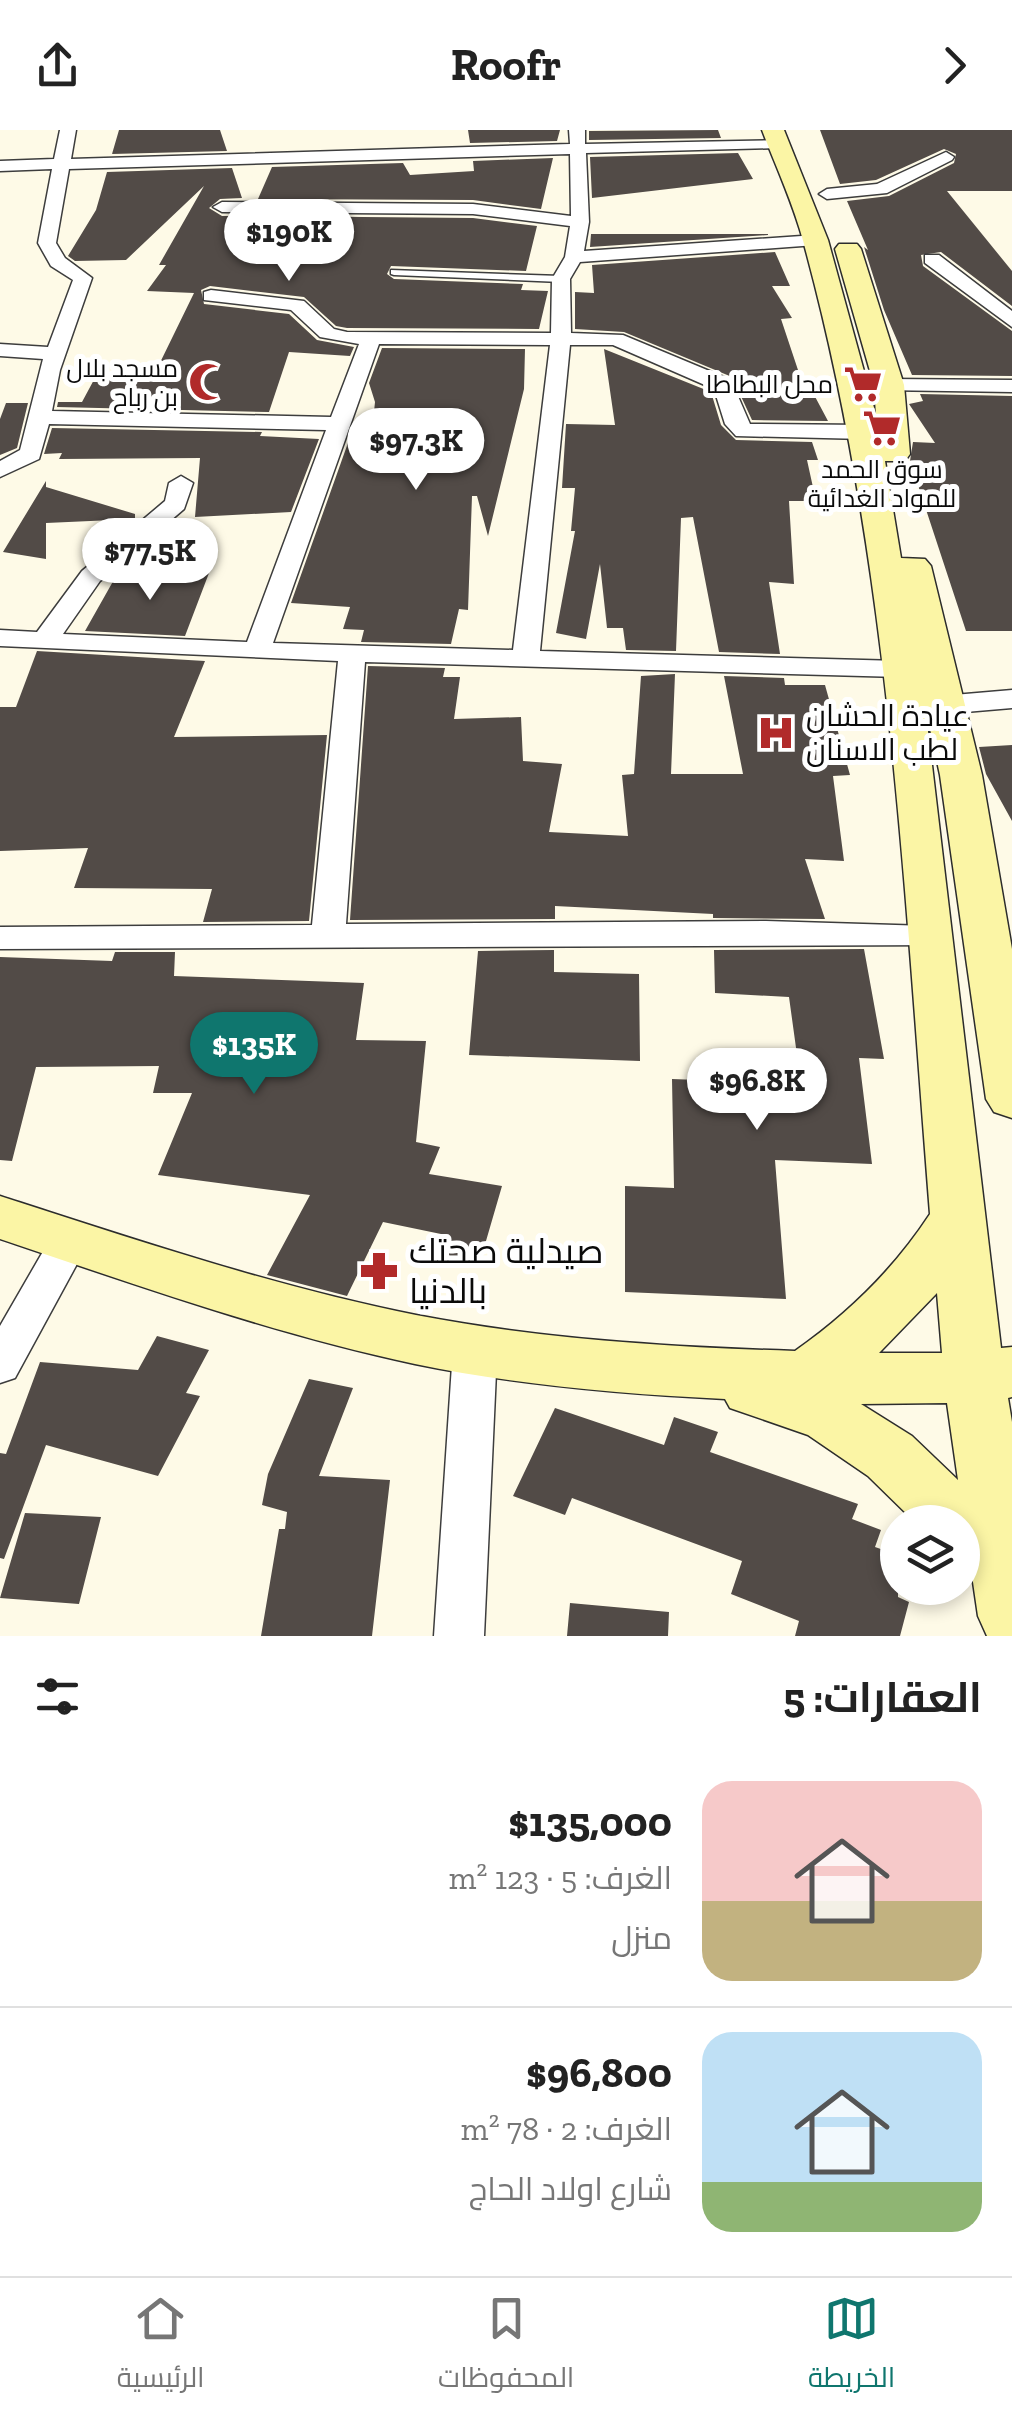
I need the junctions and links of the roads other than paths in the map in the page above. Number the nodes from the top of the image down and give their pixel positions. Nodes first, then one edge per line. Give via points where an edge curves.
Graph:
1 (68, 130) edge
2 (783, 134) edge
3 (578, 139) edge
4 (946, 158) dead end
5 (60, 164) junction
6 (0, 166) edge
7 (826, 194) junction
8 (222, 208) dead end
9 (580, 222) junction
10 (816, 240) junction
11 (574, 256) junction
12 (932, 258) dead end
13 (394, 272) dead end
14 (561, 279) junction
15 (212, 296) dead end
16 (1012, 322) edge
17 (371, 338) junction
18 (560, 338) junction
19 (0, 350) edge
20 (55, 354) junction
21 (889, 385) junction
22 (1012, 386) edge
23 (39, 418) junction
24 (342, 424) junction
25 (865, 432) junction
26 (0, 470) edge
27 (181, 483) dead end
28 (0, 638) edge
29 (44, 640) junction
30 (257, 651) junction
31 (352, 653) junction
32 (526, 657) junction
33 (900, 668) junction
34 (1012, 699) edge
35 (942, 705) junction
36 (995, 904) edge
37 (328, 936) junction
38 (928, 937) junction
39 (0, 938) edge
40 (1012, 1099) edge
41 (960, 1214) junction
42 (0, 1217) edge
43 (70, 1240) junction
44 (475, 1350) junction
45 (0, 1364) edge
46 (702, 1374) junction
47 (993, 1375) edge
48 (804, 1377) junction
49 (985, 1559) edge
50 (459, 1636) edge

1 - 5 street
2 - 3 street
2 - 7 main road
2 - 10 main road
3 - 5 street
3 - 9 street
4 - 7 street via 881,189
5 - 6 street
5 - 20 street via 47,242 58,262 83,278
7 - 21 main road
8 - 9 street via 473,209
9 - 11 street
10 - 11 street
10 - 25 main road
11 - 14 street
12 - 16 street
13 - 14 lane
14 - 18 street
15 - 17 street via 298,305 327,333
17 - 18 street
17 - 24 street
18 - 25 street via 633,343 723,385 744,431
18 - 32 street
19 - 20 street
20 - 23 street
21 - 22 street
21 - 35 main road via 902,518
23 - 24 street
23 - 26 street via 31,454
24 - 30 street
25 - 33 main road
27 - 29 street via 176,504 91,576
28 - 29 street
29 - 30 street
30 - 31 street
31 - 32 street
31 - 37 street
32 - 33 street
33 - 38 main road
34 - 35 street
35 - 36 main road
36 - 40 main road
37 - 38 street
37 - 39 street
38 - 41 main road
41 - 47 main road
41 - 48 main road via 895,1306
42 - 43 main road
43 - 44 main road via 344,1322
43 - 45 street
44 - 46 main road
44 - 50 street
46 - 48 main road
46 - 49 main road via 828,1415 890,1456
47 - 48 main road
47 - 49 main road

